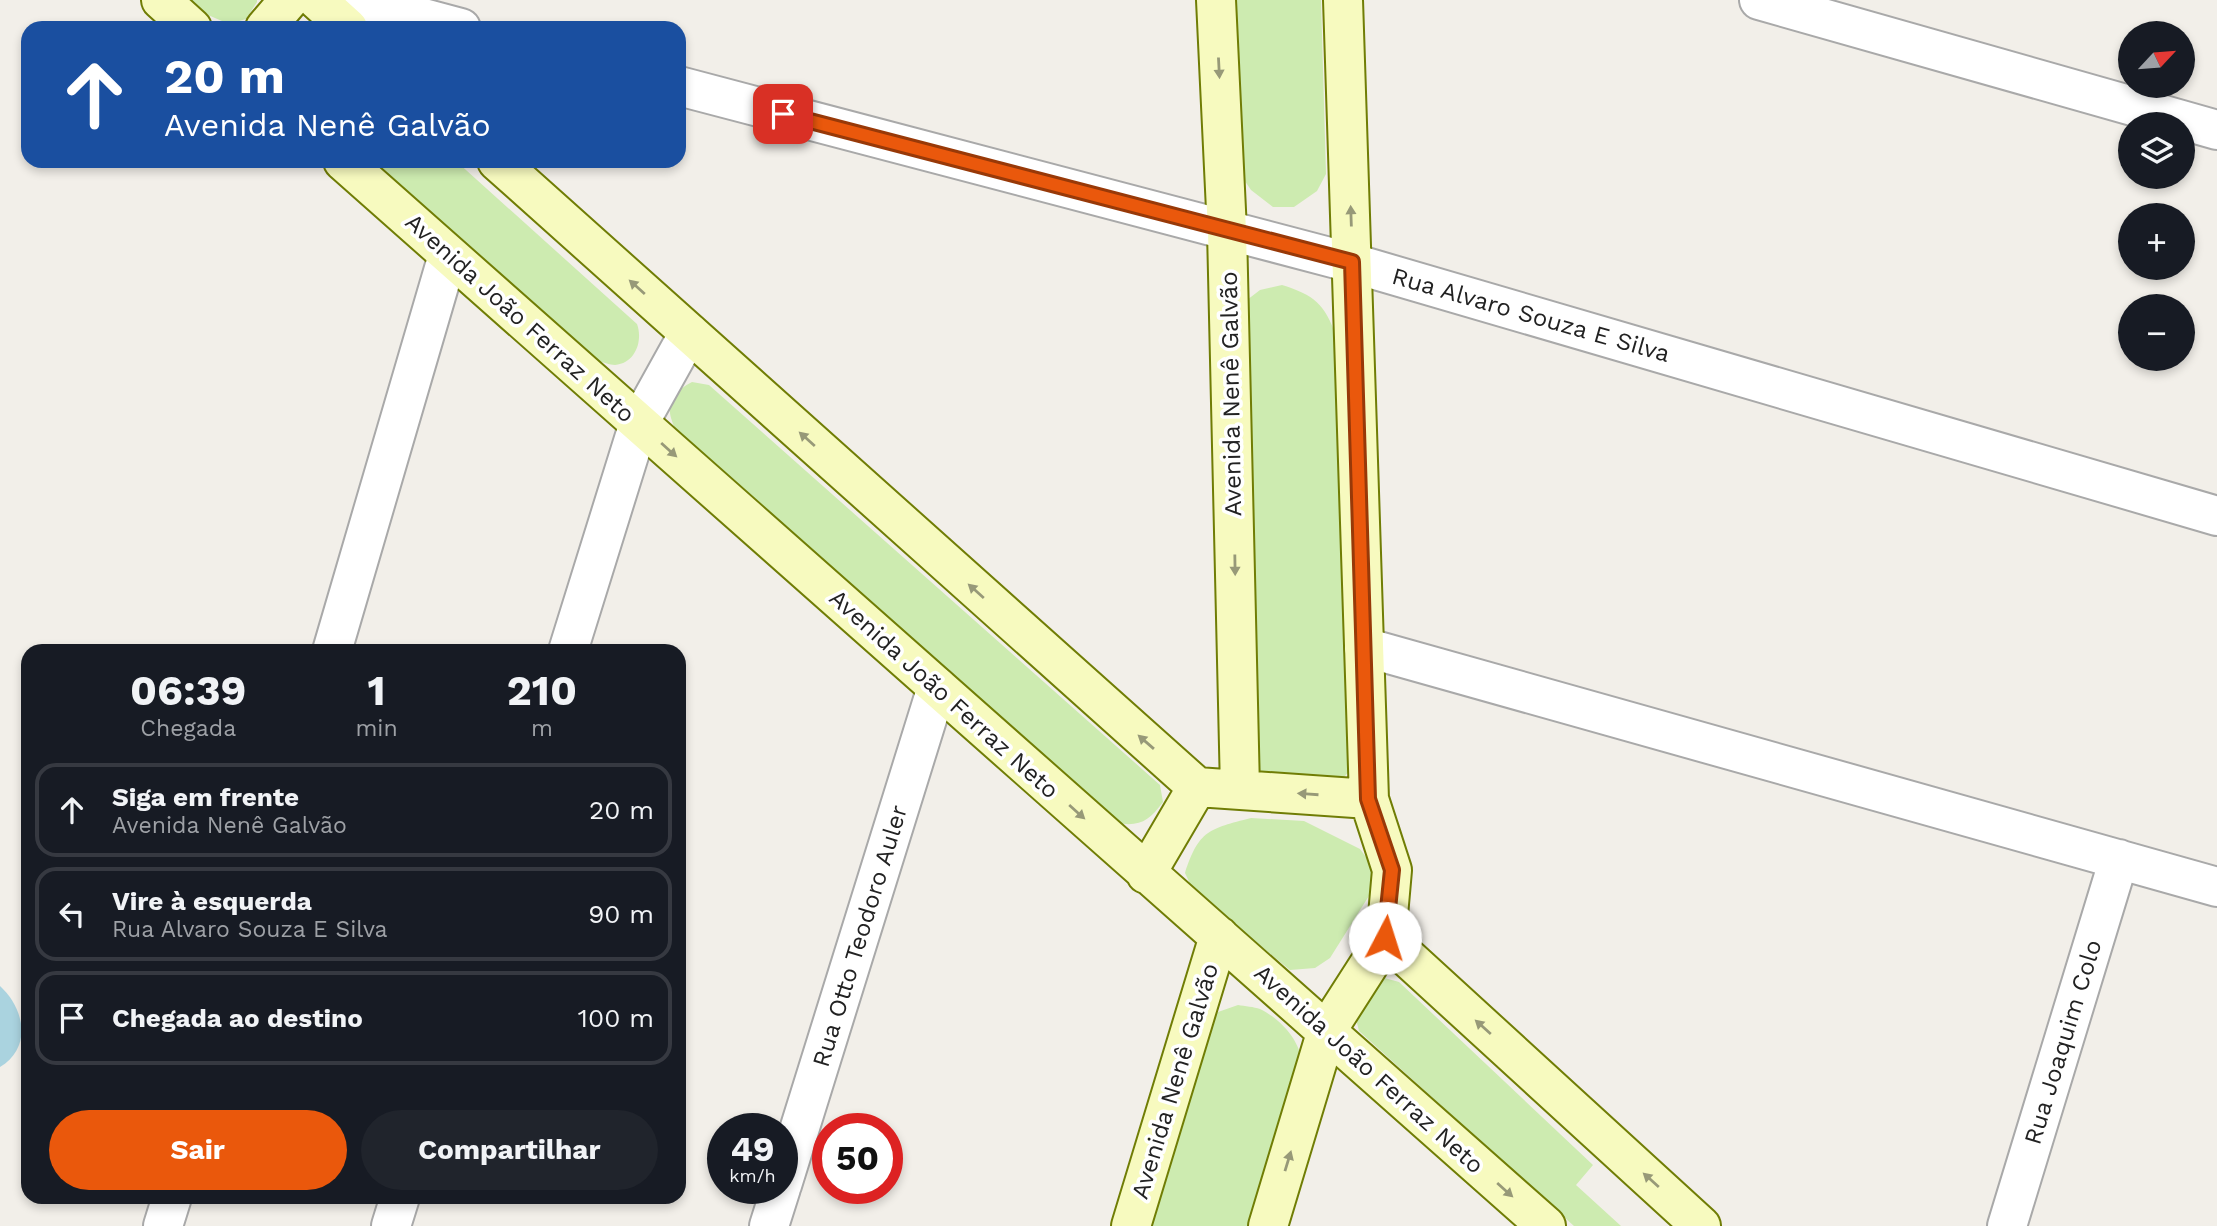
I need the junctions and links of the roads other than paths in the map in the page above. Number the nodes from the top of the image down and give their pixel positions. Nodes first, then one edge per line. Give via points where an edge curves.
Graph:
1 (161, 0) edge
2 (289, 0) edge
3 (317, 0) edge
4 (355, 0) edge
5 (1216, 0) edge
6 (1343, 0) edge
7 (1759, 0) edge
8 (184, 21) edge
9 (271, 21) edge
10 (340, 21) edge
11 (434, 21) edge
12 (686, 88) edge
13 (2217, 131) edge
14 (350, 168) edge
15 (504, 168) edge
16 (1227, 231) junction
17 (449, 255) junction
18 (1352, 262) junction
19 (689, 333) junction
20 (639, 423) junction
21 (2217, 516) edge
22 (334, 644) edge
23 (570, 644) edge
24 (1364, 646) junction
25 (937, 687) junction
26 (1198, 787) junction
27 (1240, 789) junction
28 (1368, 799) junction
29 (2119, 859) junction
30 (1146, 874) junction
31 (2217, 887) edge
32 (1219, 936) junction
33 (1385, 938) junction
34 (1327, 1030) junction
35 (798, 1134) edge
36 (170, 1204) edge
37 (398, 1204) edge
38 (776, 1204) edge
39 (163, 1226) edge
40 (391, 1226) edge
41 (769, 1226) edge
42 (1131, 1226) edge
43 (1268, 1226) edge
44 (1546, 1226) edge
45 (1701, 1226) edge
46 (2007, 1226) edge

1 - 8 main road
2 - 9 main road
3 - 10 main road
4 - 11 street
5 -> 16 main road, Avenida Nenê Galvão
18 -> 6 main road
7 - 13 street
12 - 16 street, Rua Alvaro Souza E Silva
14 - 17 main road, Avenida João Ferraz Neto
19 -> 15 main road
16 - 18 street, Rua Alvaro Souza E Silva
16 -> 27 main road, Avenida Nenê Galvão
17 - 20 main road, Avenida João Ferraz Neto
17 - 22 street
18 - 21 street, Rua Alvaro Souza E Silva
18 - 24 main road
19 - 20 street
26 -> 19 main road
20 - 23 street
20 -> 25 main road, Avenida João Ferraz Neto
24 - 28 main road
24 - 29 street
25 -> 30 main road, Avenida João Ferraz Neto
25 - 35 street, Rua Otto Teodoro Auler
26 - 27 main road
26 - 30 main road
28 -> 27 main road
28 - 33 main road via 1392,870
29 - 31 street
29 - 46 street, Rua Joaquim Colo
30 - 32 main road, Avenida João Ferraz Neto
32 - 34 main road, Avenida João Ferraz Neto
32 - 42 main road, Avenida Nenê Galvão
33 - 34 main road
45 -> 33 main road
43 -> 34 main road
34 -> 44 main road, Avenida João Ferraz Neto
36 - 39 street
37 - 40 street
38 - 41 street, Rua Otto Teodoro Auler

